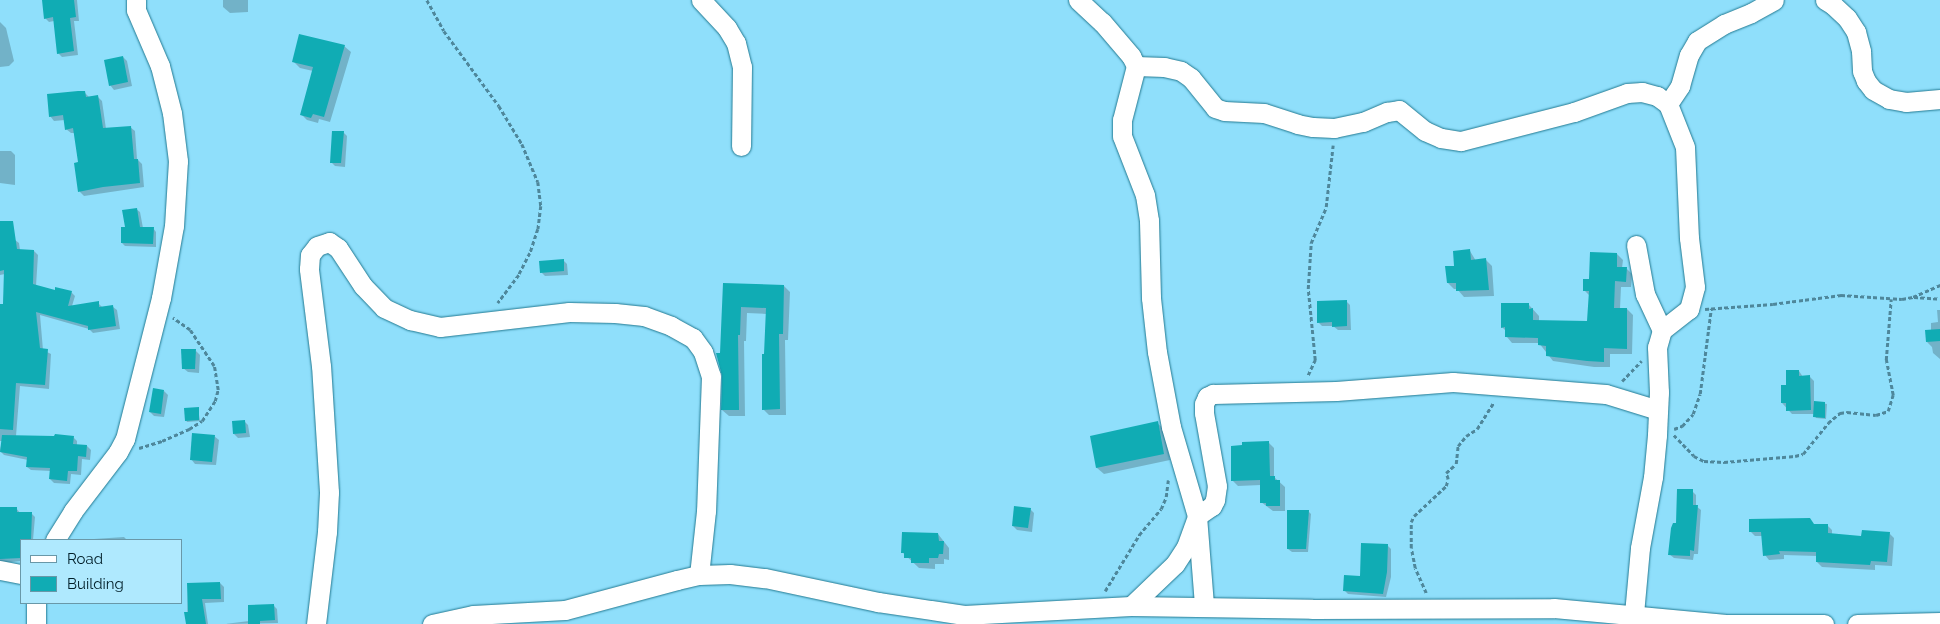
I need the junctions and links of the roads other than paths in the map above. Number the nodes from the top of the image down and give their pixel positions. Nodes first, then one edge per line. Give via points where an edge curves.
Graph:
1 (136, 0) edge
2 (701, 0) edge
3 (1078, 0) edge
4 (1774, 0) edge
5 (1825, 0) edge
6 (1136, 66) junction
7 (1940, 99) edge
8 (1668, 104) junction
9 (741, 146) dead end
10 (1636, 244) dead end
11 (1662, 330) junction
12 (1658, 410) junction
13 (1197, 516) junction
14 (56, 539) edge
15 (0, 570) edge
16 (20, 574) edge
17 (699, 575) junction
18 (36, 604) edge
19 (1204, 605) junction
20 (1131, 606) junction
21 (1634, 614) junction
22 (1435, 616) edge
23 (1940, 622) edge
24 (36, 624) edge
25 (316, 624) edge
26 (432, 624) edge
27 (1824, 624) edge
28 (1857, 624) edge

1 - 14 street via 136,10 160,66 172,113 178,161 174,226 161,298 130,423 118,452
2 - 9 street via 736,43 742,68
3 - 6 street via 1102,22
4 - 8 street via 1697,41 1689,55 1680,86
5 - 7 street via 1847,18 1856,32 1862,72 1873,90 1888,99 1906,102
6 - 8 street via 1181,71 1200,88 1214,108 1224,111 1264,112 1297,124 1334,128 1399,110 1425,131 1461,141 1574,112 1627,94 1642,92 1658,96
6 - 13 street via 1122,120 1122,136 1145,195 1157,352 1171,427
8 - 11 street via 1687,162 1688,231 1695,287 1689,309
10 - 11 street via 1645,294
11 - 12 street via 1657,347
12 - 13 street via 1606,394 1445,382 1336,391 1213,394 1207,397 1204,413 1212,447 1217,495 1212,506
12 - 21 street via 1653,477 1640,548
13 - 19 street
13 - 20 street via 1186,547 1175,564
15 - 16 street
17 - 20 street via 765,578 964,616
17 - 25 street via 706,511 711,376 703,352 693,338 644,316 615,313 569,312 440,327 410,320 384,308 349,268 338,248 329,242 317,246 310,255 309,269 321,366 329,492
17 - 26 street via 565,610 473,615
18 - 24 street
19 - 20 street
19 - 22 street
21 - 22 street via 1554,608
21 - 27 street via 1728,624
23 - 28 street

